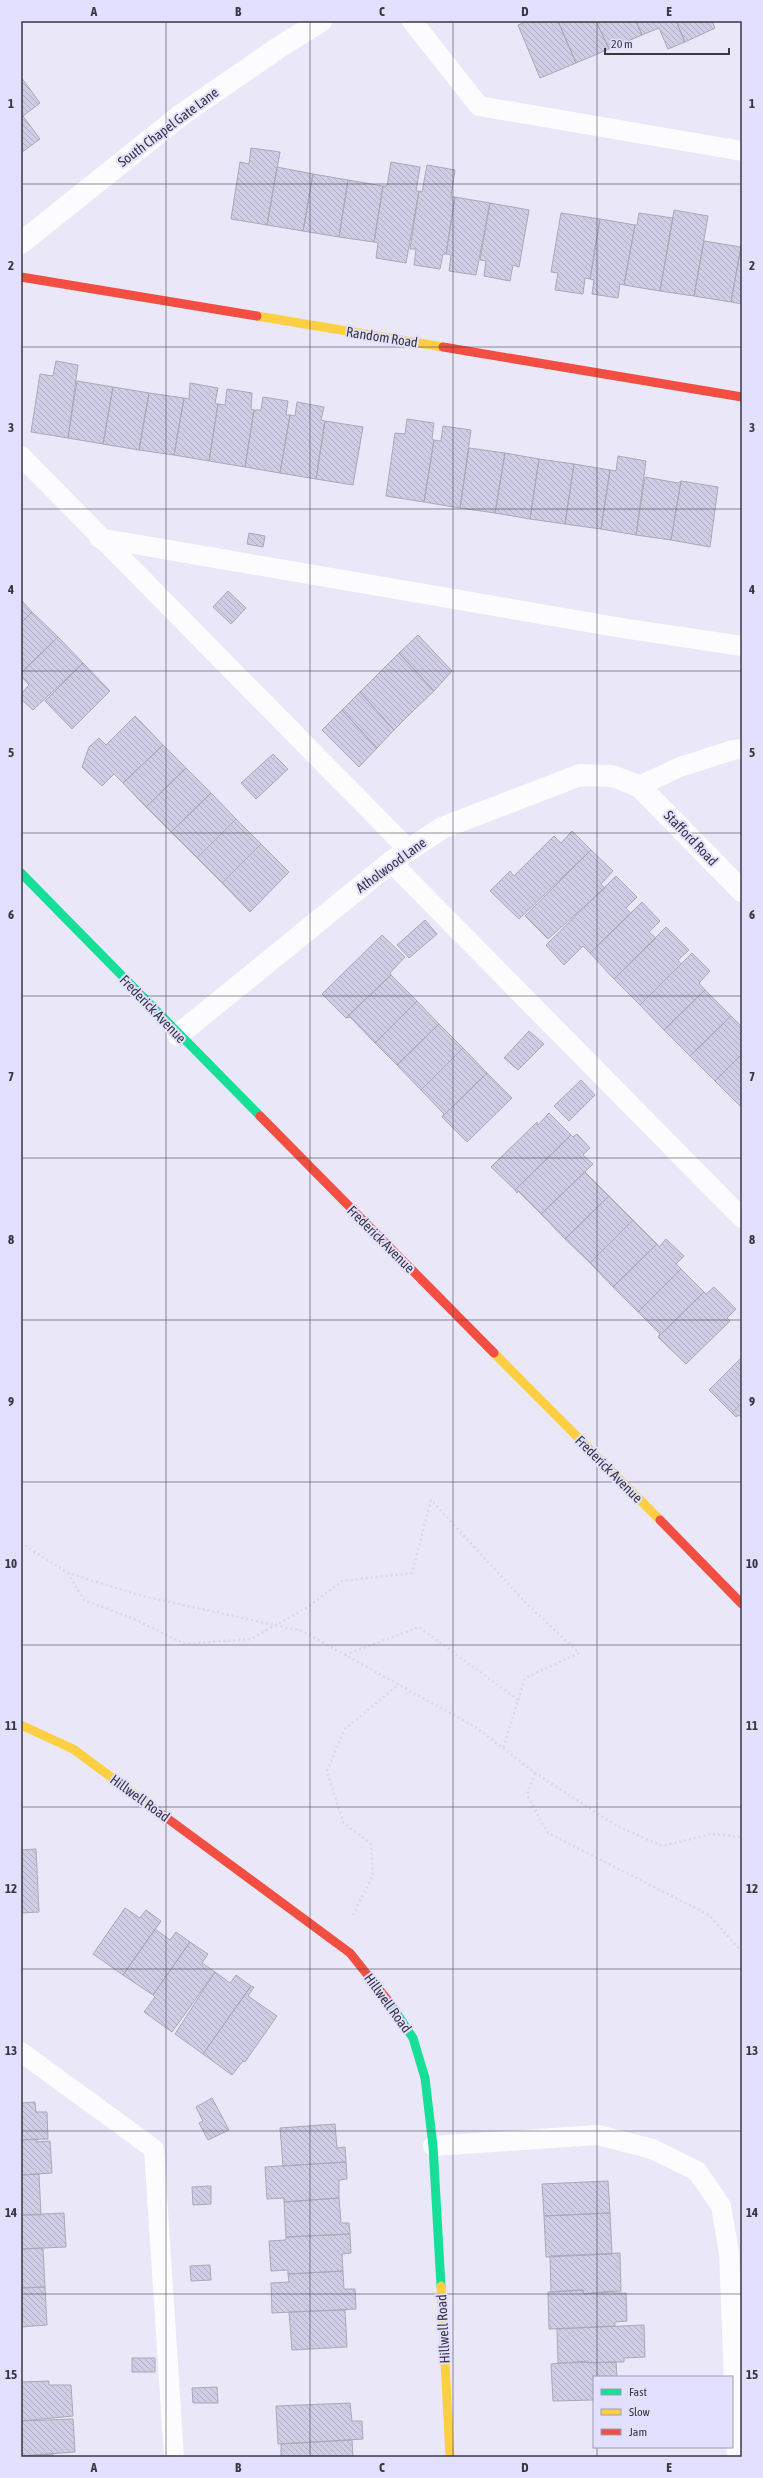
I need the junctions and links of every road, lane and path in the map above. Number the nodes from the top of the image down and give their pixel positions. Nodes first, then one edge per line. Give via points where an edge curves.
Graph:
1 (321, 21) edge
2 (412, 21) edge
3 (742, 151) edge
4 (21, 243) edge
5 (21, 277) edge
6 (742, 397) edge
7 (21, 456) edge
8 (100, 538) junction
9 (742, 646) edge
10 (742, 749) edge
11 (640, 786) junction
12 (400, 856) junction
13 (21, 873) edge
14 (742, 891) edge
15 (178, 1035) junction
16 (742, 1218) edge
17 (21, 1543) edge
18 (68, 1573) junction
19 (742, 1604) edge
20 (277, 1626) junction
21 (345, 1655) junction
22 (399, 1684) junction
23 (518, 1700) junction
24 (21, 1726) edge
25 (503, 1749) junction
26 (535, 1773) junction
27 (742, 1837) edge
28 (339, 1945) junction
29 (742, 1952) edge
30 (21, 2052) edge
31 (433, 2146) junction
32 (174, 2457) edge
33 (450, 2457) edge
34 (737, 2457) edge

1 - 4 street, South Chapel Gate Lane via 181,115
2 - 3 lane via 478,106
5 - 6 street, Random Road
7 - 8 lane
8 - 9 lane
8 - 12 lane
10 - 11 lane via 680,766
11 - 12 street, Atholwood Lane via 612,776 580,775 442,828
11 - 14 street, Stafford Road
12 - 15 street, Atholwood Lane
12 - 16 lane
13 - 15 street, Frederick Avenue
15 - 19 street, Frederick Avenue
17 - 18 path
18 - 20 path via 142,1596
18 - 20 path via 84,1600 132,1618 185,1644 251,1640
20 - 21 path via 302,1632
20 - 23 path via 308,1607 342,1581 412,1573 432,1500 526,1603 579,1653 525,1678
21 - 22 path
21 - 23 path via 419,1627
22 - 25 path via 477,1728
22 - 28 path via 344,1730 327,1771 343,1822 371,1844 373,1875
23 - 25 path
24 - 28 street, Hillwell Road via 73,1749
25 - 26 path
26 - 27 path via 617,1826 662,1846 711,1834
26 - 29 path via 527,1795 548,1833 709,1915
28 - 31 street, Hillwell Road via 350,1953 388,2000 413,2038 425,2078
30 - 32 lane via 154,2149
31 - 33 street, Hillwell Road
31 - 34 lane via 598,2135 652,2149 697,2171 720,2206 729,2253

